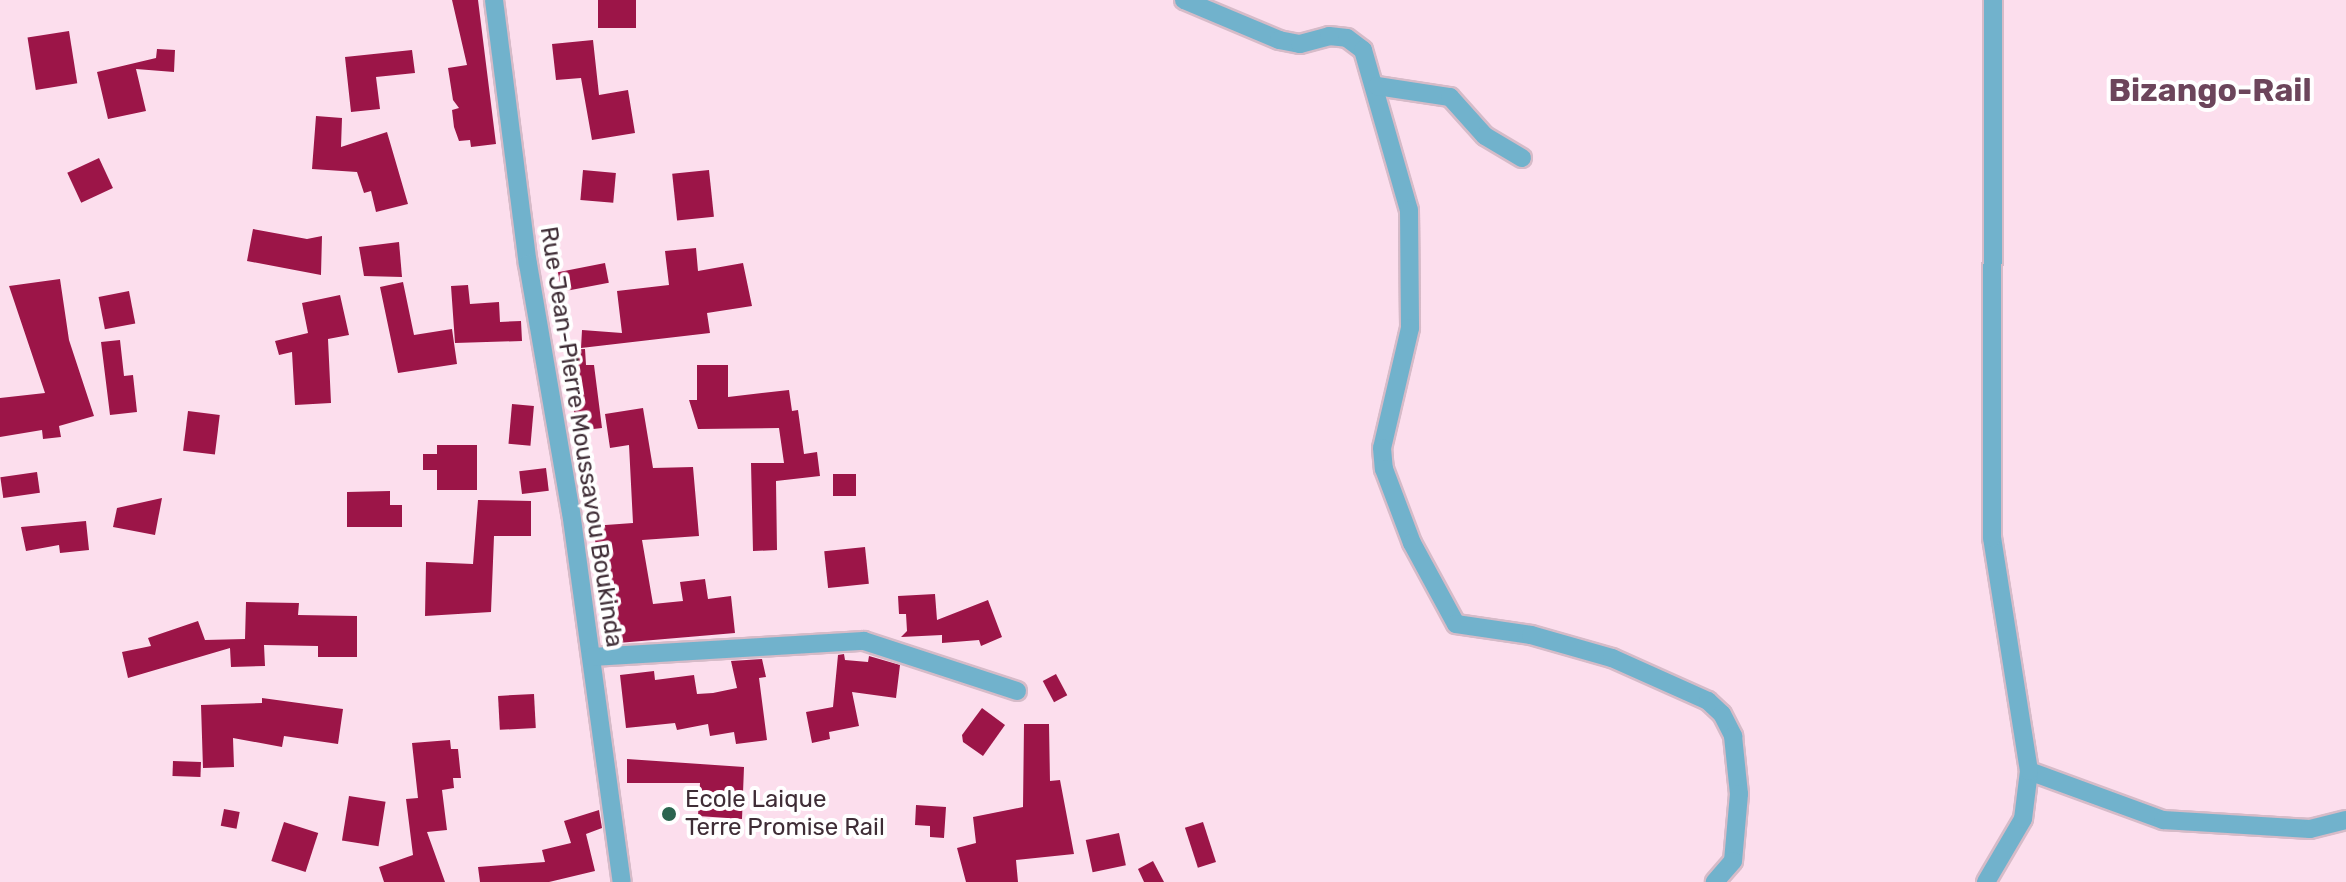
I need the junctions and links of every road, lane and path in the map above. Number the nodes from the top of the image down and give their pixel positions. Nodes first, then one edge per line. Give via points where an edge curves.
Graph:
1 (494, 0) edge
2 (1184, 0) edge
3 (1993, 0) edge
4 (1377, 86) junction
5 (1522, 158) dead end
6 (592, 657) junction
7 (1017, 691) dead end
8 (2029, 771) junction
9 (2346, 820) edge
10 (622, 882) edge
11 (1715, 882) edge
12 (1986, 882) edge

1 - 6 street, Rue Jean-Pierre Moussavou Boukinda via 528,264
2 - 4 street via 1279,40 1300,44 1329,36 1347,38 1363,50
3 - 8 street via 1992,538
4 - 5 street via 1450,97 1485,136
4 - 11 street via 1409,210 1410,242 1410,328 1382,448 1384,469 1412,543 1456,624 1531,635 1612,658 1708,701 1722,714 1733,736 1739,794 1733,861
6 - 7 street via 864,641
6 - 10 street, Rue Jean-Pierre Moussavou Boukinda
8 - 9 street via 2163,820 2310,829
8 - 12 street via 2023,819

